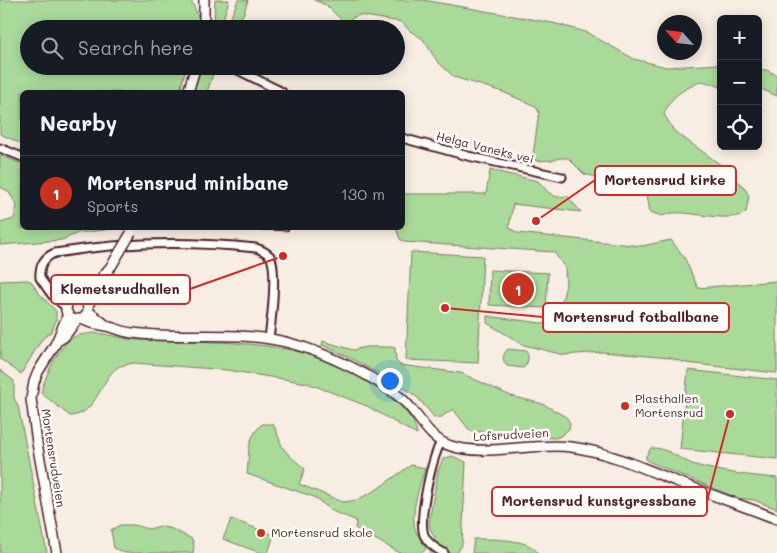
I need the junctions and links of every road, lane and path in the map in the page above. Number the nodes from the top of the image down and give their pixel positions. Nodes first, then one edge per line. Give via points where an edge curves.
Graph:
1 (204, 0) edge
2 (204, 20) edge
3 (193, 75) edge
4 (248, 75) edge
5 (189, 90) edge
6 (278, 90) edge
7 (405, 139) edge
8 (0, 148) edge
9 (20, 157) edge
10 (562, 177) dead end
11 (133, 230) edge
12 (99, 281) junction
13 (46, 287) junction
14 (77, 298) junction
15 (88, 308) junction
16 (67, 311) junction
17 (80, 319) junction
18 (107, 326) junction
19 (269, 339) junction
20 (56, 343) junction
21 (441, 442) junction
22 (777, 519) edge
23 (57, 553) edge
24 (444, 553) edge

1 - 2 street
3 - 5 street
4 - 6 street
7 - 10 street, Helga Vaneks vei
8 - 9 street
11 - 12 street, bridge
12 - 14 street
12 - 15 street
13 - 14 street
13 - 16 street
13 - 19 street via 39,275 42,264 55,253 148,244 260,249 269,255 273,268
14 - 15 street via 85,301
14 - 16 street via 70,301
15 - 17 street
15 - 18 street, Lofsrudveien
16 - 17 street via 74,319
16 - 20 street, Mortensrudveien
17 - 18 street, Lofsrudveien
17 - 20 street, Mortensrudveien
18 - 19 street, Lofsrudveien via 139,334
19 - 21 street, Lofsrudveien via 318,352 381,384 403,399
20 - 23 street, Mortensrudveien via 38,372 31,399
21 - 22 street, Lofsrudveien via 470,450 540,445 584,449 625,460
21 - 24 street via 432,463 422,528 432,546

